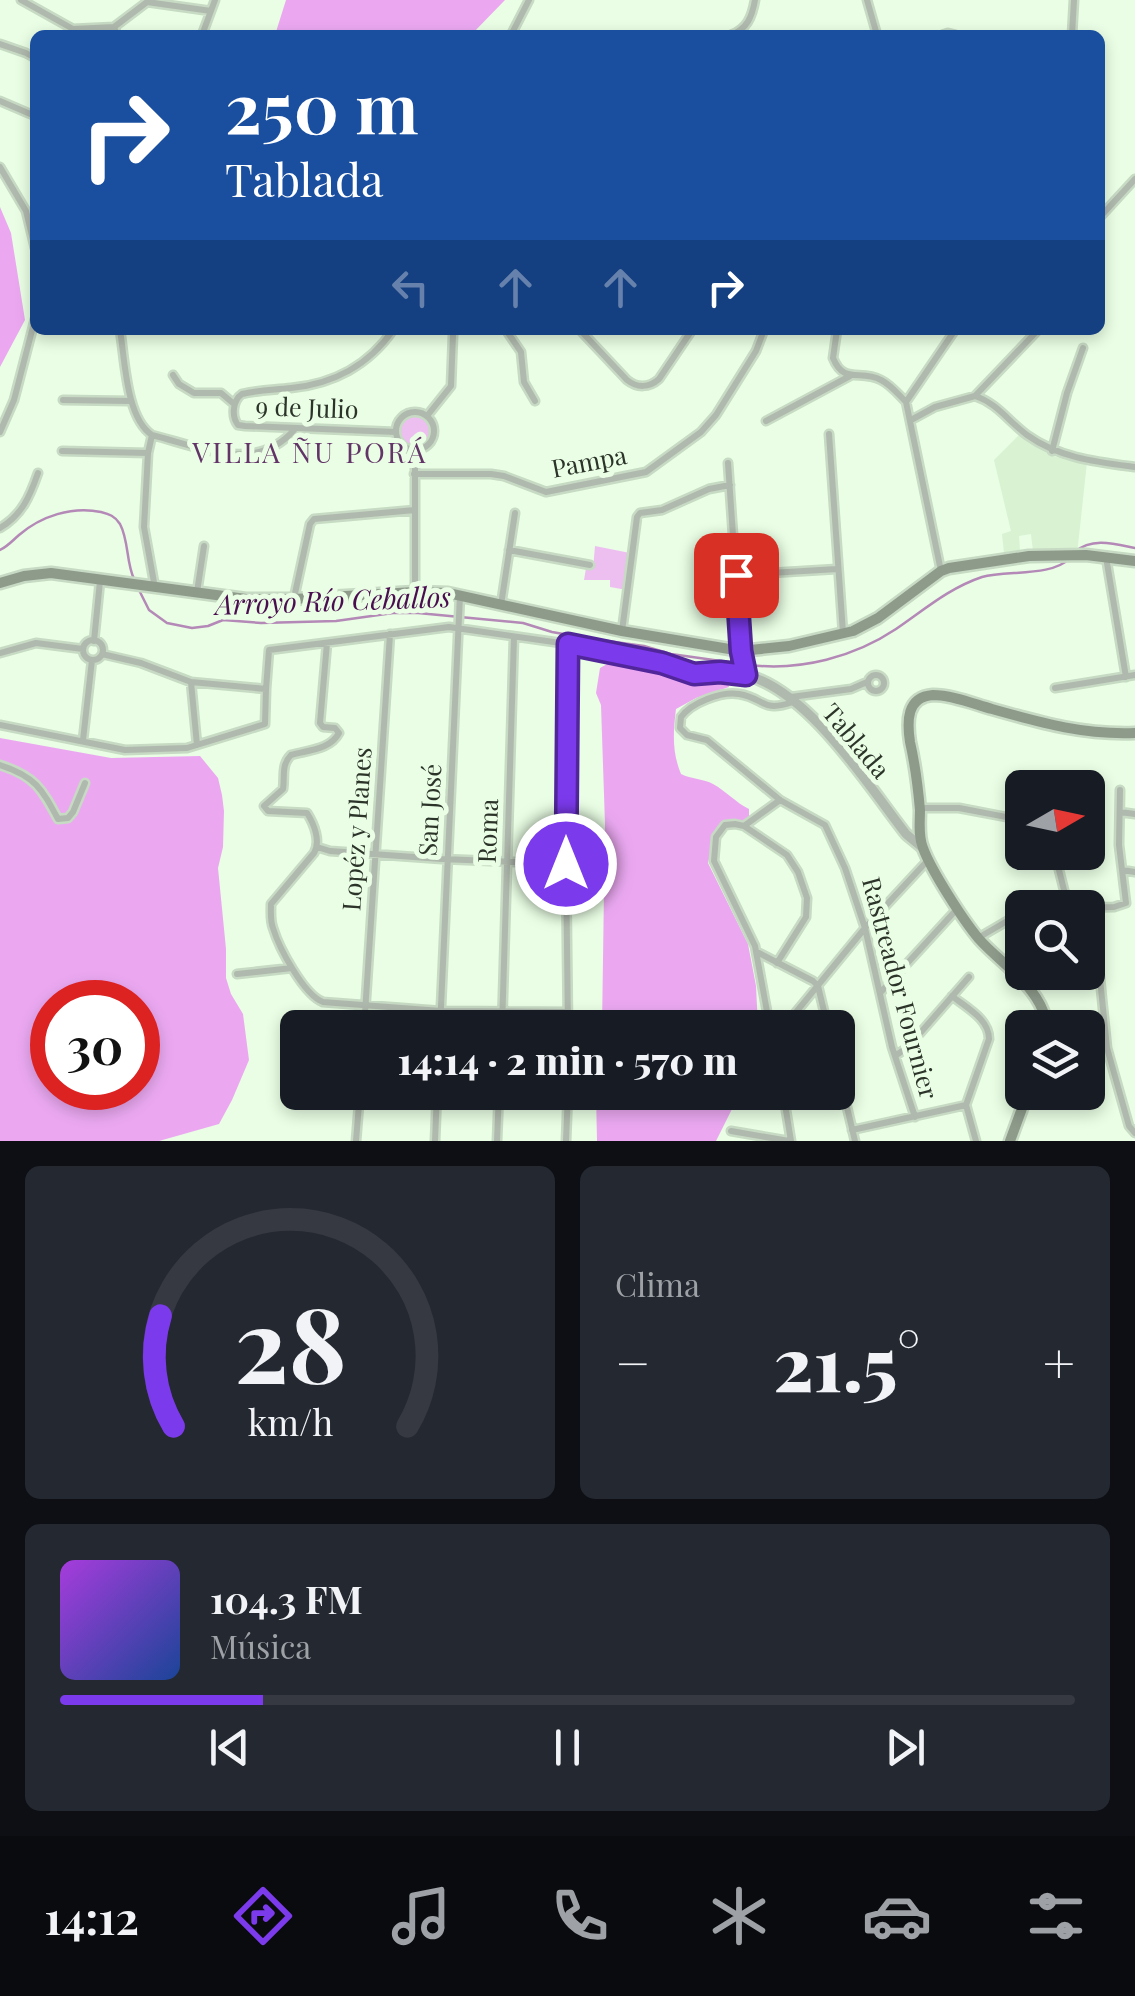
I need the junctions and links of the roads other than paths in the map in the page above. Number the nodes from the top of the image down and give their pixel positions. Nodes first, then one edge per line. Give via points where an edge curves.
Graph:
1 (20, 0) edge
2 (215, 0) edge
3 (530, 0) edge
4 (755, 0) edge
5 (866, 0) edge
6 (1074, 0) edge
7 (148, 1) edge
8 (211, 10) junction
9 (71, 30) edge
10 (116, 30) edge
11 (204, 30) edge
12 (514, 30) edge
13 (739, 30) edge
14 (875, 30) edge
15 (1072, 30) edge
16 (0, 44) edge
17 (30, 55) edge
18 (0, 100) edge
19 (30, 114) edge
20 (0, 167) edge
21 (1135, 179) edge
22 (1105, 212) edge
23 (30, 227) edge
24 (31, 335) edge
25 (121, 335) edge
26 (388, 335) edge
27 (453, 335) dead end
28 (509, 335) edge
29 (585, 335) edge
30 (689, 335) edge
31 (762, 335) edge
32 (836, 335) edge
33 (952, 335) edge
34 (1033, 335) edge
35 (1082, 348) dead end
36 (174, 375) dead end
37 (851, 376) junction
38 (976, 396) junction
39 (63, 400) dead end
40 (131, 401) junction
41 (535, 401) dead end
42 (906, 402) junction
43 (234, 404) junction
44 (427, 416) junction
45 (766, 420) dead end
46 (911, 420) junction
47 (294, 430) junction
48 (0, 432) edge
49 (396, 432) junction
50 (829, 434) dead end
51 (152, 435) junction
52 (414, 450) junction
53 (1052, 450) junction
54 (62, 451) dead end
55 (148, 453) junction
56 (728, 464) dead end
57 (1135, 467) edge
58 (38, 473) dead end
59 (414, 474) junction
60 (730, 485) junction
61 (415, 510) junction
62 (514, 512) dead end
63 (0, 528) edge
64 (204, 546) dead end
65 (509, 550) junction
66 (1106, 557) junction
67 (1135, 561) edge
68 (590, 566) dead end
69 (837, 569) junction
70 (941, 571) junction
71 (736, 575) junction
72 (100, 580) junction
73 (0, 583) edge
74 (151, 588) junction
75 (415, 592) junction
76 (197, 593) junction
77 (460, 595) junction
78 (294, 599) junction
79 (501, 604) junction
80 (458, 626) junction
81 (622, 630) junction
82 (390, 634) junction
83 (843, 634) junction
84 (514, 637) junction
85 (94, 641) junction
86 (327, 643) junction
87 (568, 644) junction
88 (83, 650) junction
89 (0, 653) edge
90 (102, 654) junction
91 (742, 655) junction
92 (92, 660) junction
93 (746, 673) junction
94 (1130, 676) edge
95 (191, 682) junction
96 (868, 682) dead end
97 (1054, 688) dead end
98 (266, 690) junction
99 (790, 699) junction
100 (0, 725) edge
101 (1135, 732) edge
102 (83, 740) junction
103 (197, 745) junction
104 (0, 766) edge
105 (85, 783) dead end
106 (1120, 790) dead end
107 (780, 800) junction
108 (920, 808) junction
109 (1120, 812) junction
110 (1135, 814) edge
111 (1005, 817) edge
112 (744, 826) junction
113 (318, 848) junction
114 (926, 853) junction
115 (376, 854) junction
116 (448, 859) junction
117 (507, 861) junction
118 (566, 864) junction
119 (1122, 870) junction
120 (1135, 872) edge
121 (1105, 907) edge
122 (958, 908) junction
123 (1005, 922) edge
124 (865, 928) junction
125 (978, 938) junction
126 (758, 952) junction
127 (778, 963) junction
128 (292, 968) junction
129 (237, 974) dead end
130 (969, 977) dead end
131 (818, 986) junction
132 (1101, 990) edge
133 (881, 992) junction
134 (952, 996) junction
135 (366, 1006) junction
136 (366, 1010) edge
137 (426, 1010) edge
138 (441, 1010) edge
139 (502, 1010) edge
140 (568, 1010) edge
141 (767, 1010) edge
142 (798, 1010) edge
143 (824, 1010) edge
144 (1043, 1010) edge
145 (1106, 1044) joint
146 (895, 1056) junction
147 (966, 1105) junction
148 (359, 1110) edge
149 (437, 1110) edge
150 (498, 1110) edge
151 (567, 1110) edge
152 (786, 1110) edge
153 (847, 1110) edge
154 (1021, 1110) edge
155 (914, 1117) junction
156 (852, 1130) junction
157 (731, 1131) dead end
158 (1135, 1133) edge
159 (356, 1141) edge
160 (436, 1141) edge
161 (497, 1141) edge
162 (566, 1141) edge
163 (790, 1141) edge
164 (855, 1141) edge
165 (976, 1141) edge
166 (1010, 1141) edge

1 - 9 street
2 - 8 street
3 - 12 street
4 - 13 street
5 - 14 street
6 - 15 street
7 - 8 street
7 - 10 street
8 - 11 street
16 - 17 street
18 - 19 street
20 - 23 street
21 - 22 street
24 - 48 street
25 - 40 street
26 - 43 street, 9 de Julio via 352,370 297,388 242,394
27 - 44 street via 451,386
28 - 41 street
29 - 30 street via 626,380 644,386 659,379
31 - 59 street, Pampa via 716,415 646,472 546,492 490,474
32 - 37 street via 833,358
33 - 42 street
34 - 38 street
35 - 53 street
36 - 43 street, 9 de Julio via 194,394 221,394
37 - 42 street via 885,382
37 - 45 street
38 - 46 street
38 - 53 street
39 - 40 street
40 - 51 street
42 - 46 street
43 - 47 street, 9 de Julio via 238,425
44 - 49 street via 404,416
44 - 52 street via 434,437
46 - 70 street
47 - 49 street, 9 de Julio
47 - 51 street via 268,451 246,454
49 - 52 street
50 - 69 street
51 - 55 street
52 - 59 street
53 - 57 street
54 - 55 street
55 - 74 street via 144,527
56 - 60 street
58 - 63 street via 20,512
59 - 61 street
60 - 71 street
60 - 81 street via 637,517
61 - 75 street
61 - 78 street via 314,519
62 - 65 street
64 - 76 street
65 - 68 street
65 - 79 street
66 - 67 main road
66 - 70 main road via 1029,556
66 - 94 street
69 - 71 street
69 - 83 street
70 - 83 main road via 878,618
71 - 91 street
72 - 73 main road via 50,573
72 - 74 main road
72 - 85 street
74 - 76 main road
75 - 77 main road
75 - 78 main road
76 - 78 main road
77 - 79 main road
77 - 80 street, San José
79 - 81 main road
80 - 82 street, Tablada
80 - 84 street, Tablada
80 - 116 street, San José
81 - 91 main road
82 - 86 street, Tablada
82 - 115 street, Lopéz y Planes
83 - 91 main road
84 - 87 street, Tablada
84 - 117 street, Roma
85 - 88 street
85 - 90 street
86 - 98 street, Tablada via 269,650
86 - 113 street via 320,723 340,733 335,741 291,755 283,789 264,806 308,813
87 - 93 street, Tablada
87 - 118 street
88 - 89 street via 41,643
88 - 92 street
90 - 92 street
90 - 95 street
91 - 93 street
92 - 102 street
93 - 99 street, Tablada
94 - 97 street
95 - 98 street
95 - 103 street
96 - 99 street
98 - 103 street via 264,724
99 - 107 street, Rastreador Fournier via 768,706 732,694 690,707 679,723
99 - 114 street, Tablada via 824,727
100 - 102 street
101 - 108 main road via 1067,729 926,697 908,716
102 - 103 street via 125,750
104 - 105 street via 25,776 62,820 73,812
106 - 109 street
107 - 112 street
107 - 124 street, Rastreador Fournier via 825,825
108 - 111 street
108 - 114 main road
109 - 110 street
109 - 119 street
112 - 126 street via 721,829 713,856
112 - 127 street via 786,855 807,898 806,918
113 - 115 street
113 - 128 street via 271,904 273,930
114 - 122 main road
114 - 124 street
115 - 116 street
115 - 135 street, Lopéz y Planes
116 - 117 street
116 - 138 street, San José
117 - 118 street
117 - 139 street, Roma
118 - 140 street
119 - 120 street
119 - 121 street via 1126,902
122 - 125 main road
122 - 133 street
123 - 125 street
124 - 131 street
124 - 133 street, Rastreador Fournier
125 - 144 main road
126 - 127 street
126 - 141 street
127 - 131 street
128 - 129 street
128 - 135 street via 316,1000
130 - 134 street
131 - 142 street
131 - 143 street
132 - 145 street
133 - 146 street, Rastreador Fournier
134 - 146 street
134 - 147 street via 990,1032
135 - 136 street, Lopéz y Planes
135 - 137 street
145 - 158 street
146 - 155 street, Rastreador Fournier
147 - 155 street
147 - 165 street
148 - 159 street
149 - 160 street
150 - 161 street
151 - 162 street
152 - 163 street
153 - 156 street
154 - 166 main road
155 - 156 street
156 - 164 street
157 - 163 street

